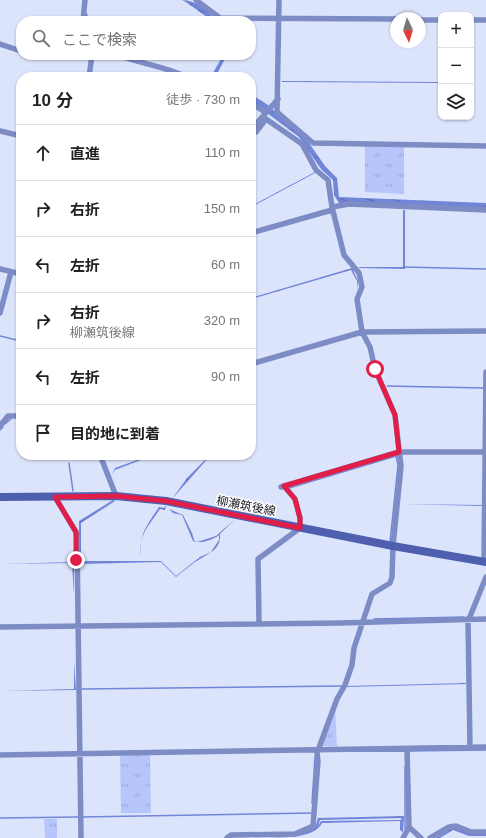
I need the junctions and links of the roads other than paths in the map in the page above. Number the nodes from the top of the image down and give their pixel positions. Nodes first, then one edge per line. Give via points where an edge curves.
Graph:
1 (85, 0) edge
2 (196, 0) edge
3 (279, 0) edge
4 (83, 16) edge
5 (217, 16) edge
6 (256, 18) edge
7 (279, 18) junction
8 (390, 19) edge
9 (426, 20) edge
10 (438, 20) edge
11 (474, 20) edge
12 (486, 20) edge
13 (0, 44) edge
14 (16, 49) edge
15 (91, 60) edge
16 (130, 60) edge
17 (90, 72) edge
18 (174, 72) edge
19 (278, 99) junction
20 (256, 106) edge
21 (265, 112) junction
22 (256, 124) edge
23 (0, 131) edge
24 (256, 132) edge
25 (16, 135) edge
26 (486, 146) edge
27 (332, 208) junction
28 (486, 210) edge
29 (256, 231) edge
30 (0, 269) edge
31 (11, 272) junction
32 (16, 273) edge
33 (0, 314) edge
34 (486, 331) edge
35 (362, 332) junction
36 (256, 363) edge
37 (486, 372) edge
38 (16, 416) edge
39 (0, 426) edge
40 (399, 452) junction
41 (486, 452) edge
42 (102, 460) edge
43 (116, 496) junction
44 (0, 497) edge
45 (55, 497) junction
46 (300, 528) junction
47 (393, 546) junction
48 (485, 562) edge
49 (486, 577) edge
50 (486, 619) edge
51 (468, 620) junction
52 (364, 622) junction
53 (259, 623) junction
54 (78, 626) junction
55 (0, 627) edge
56 (486, 747) edge
57 (470, 748) junction
58 (407, 749) junction
59 (318, 750) junction
60 (80, 754) junction
61 (0, 755) edge
62 (409, 827) junction
63 (486, 832) edge
64 (81, 838) edge
65 (228, 838) edge
66 (403, 838) edge
67 (421, 838) edge
68 (430, 838) edge

1 - 4 street
2 - 5 street
3 - 7 street
6 - 7 street
7 - 8 street
7 - 19 street
9 - 10 street
11 - 12 street
13 - 14 street
15 - 17 street
16 - 18 street via 169,68
19 - 21 street
19 - 26 street via 277,112 313,143
20 - 21 street
21 - 22 street
23 - 25 street
24 - 27 street via 266,119 302,144 316,170 328,180
27 - 28 street via 349,204
27 - 29 street
27 - 35 street via 344,255 359,273 362,287 356,299
30 - 31 street
31 - 32 street
31 - 33 street
34 - 35 street
35 - 36 street
35 - 40 street via 395,415
37 - 41 street
38 - 39 street via 8,416
40 - 41 street
40 - 46 street via 283,486 295,499
40 - 47 street via 401,466
41 - 48 street
42 - 43 street
43 - 45 main road, 柳瀬筑後線
43 - 46 main road, 柳瀬筑後線 via 166,501
44 - 45 main road, 柳瀬筑後線
45 - 54 street via 76,532
46 - 47 main road, 柳瀬筑後線
46 - 53 street via 258,559
47 - 48 main road, 柳瀬筑後線
47 - 52 street via 390,583 372,594
49 - 51 street
50 - 51 street
51 - 52 street
51 - 57 street
52 - 53 street
52 - 59 street via 354,648 352,665 345,685 337,699
53 - 54 street
54 - 55 street
54 - 60 street
56 - 57 street
57 - 58 street
58 - 59 street
58 - 62 street
59 - 60 street
59 - 65 street via 313,826 295,834
60 - 61 street
60 - 64 street
62 - 66 street
62 - 67 street
63 - 68 street via 471,832 456,826 449,827

